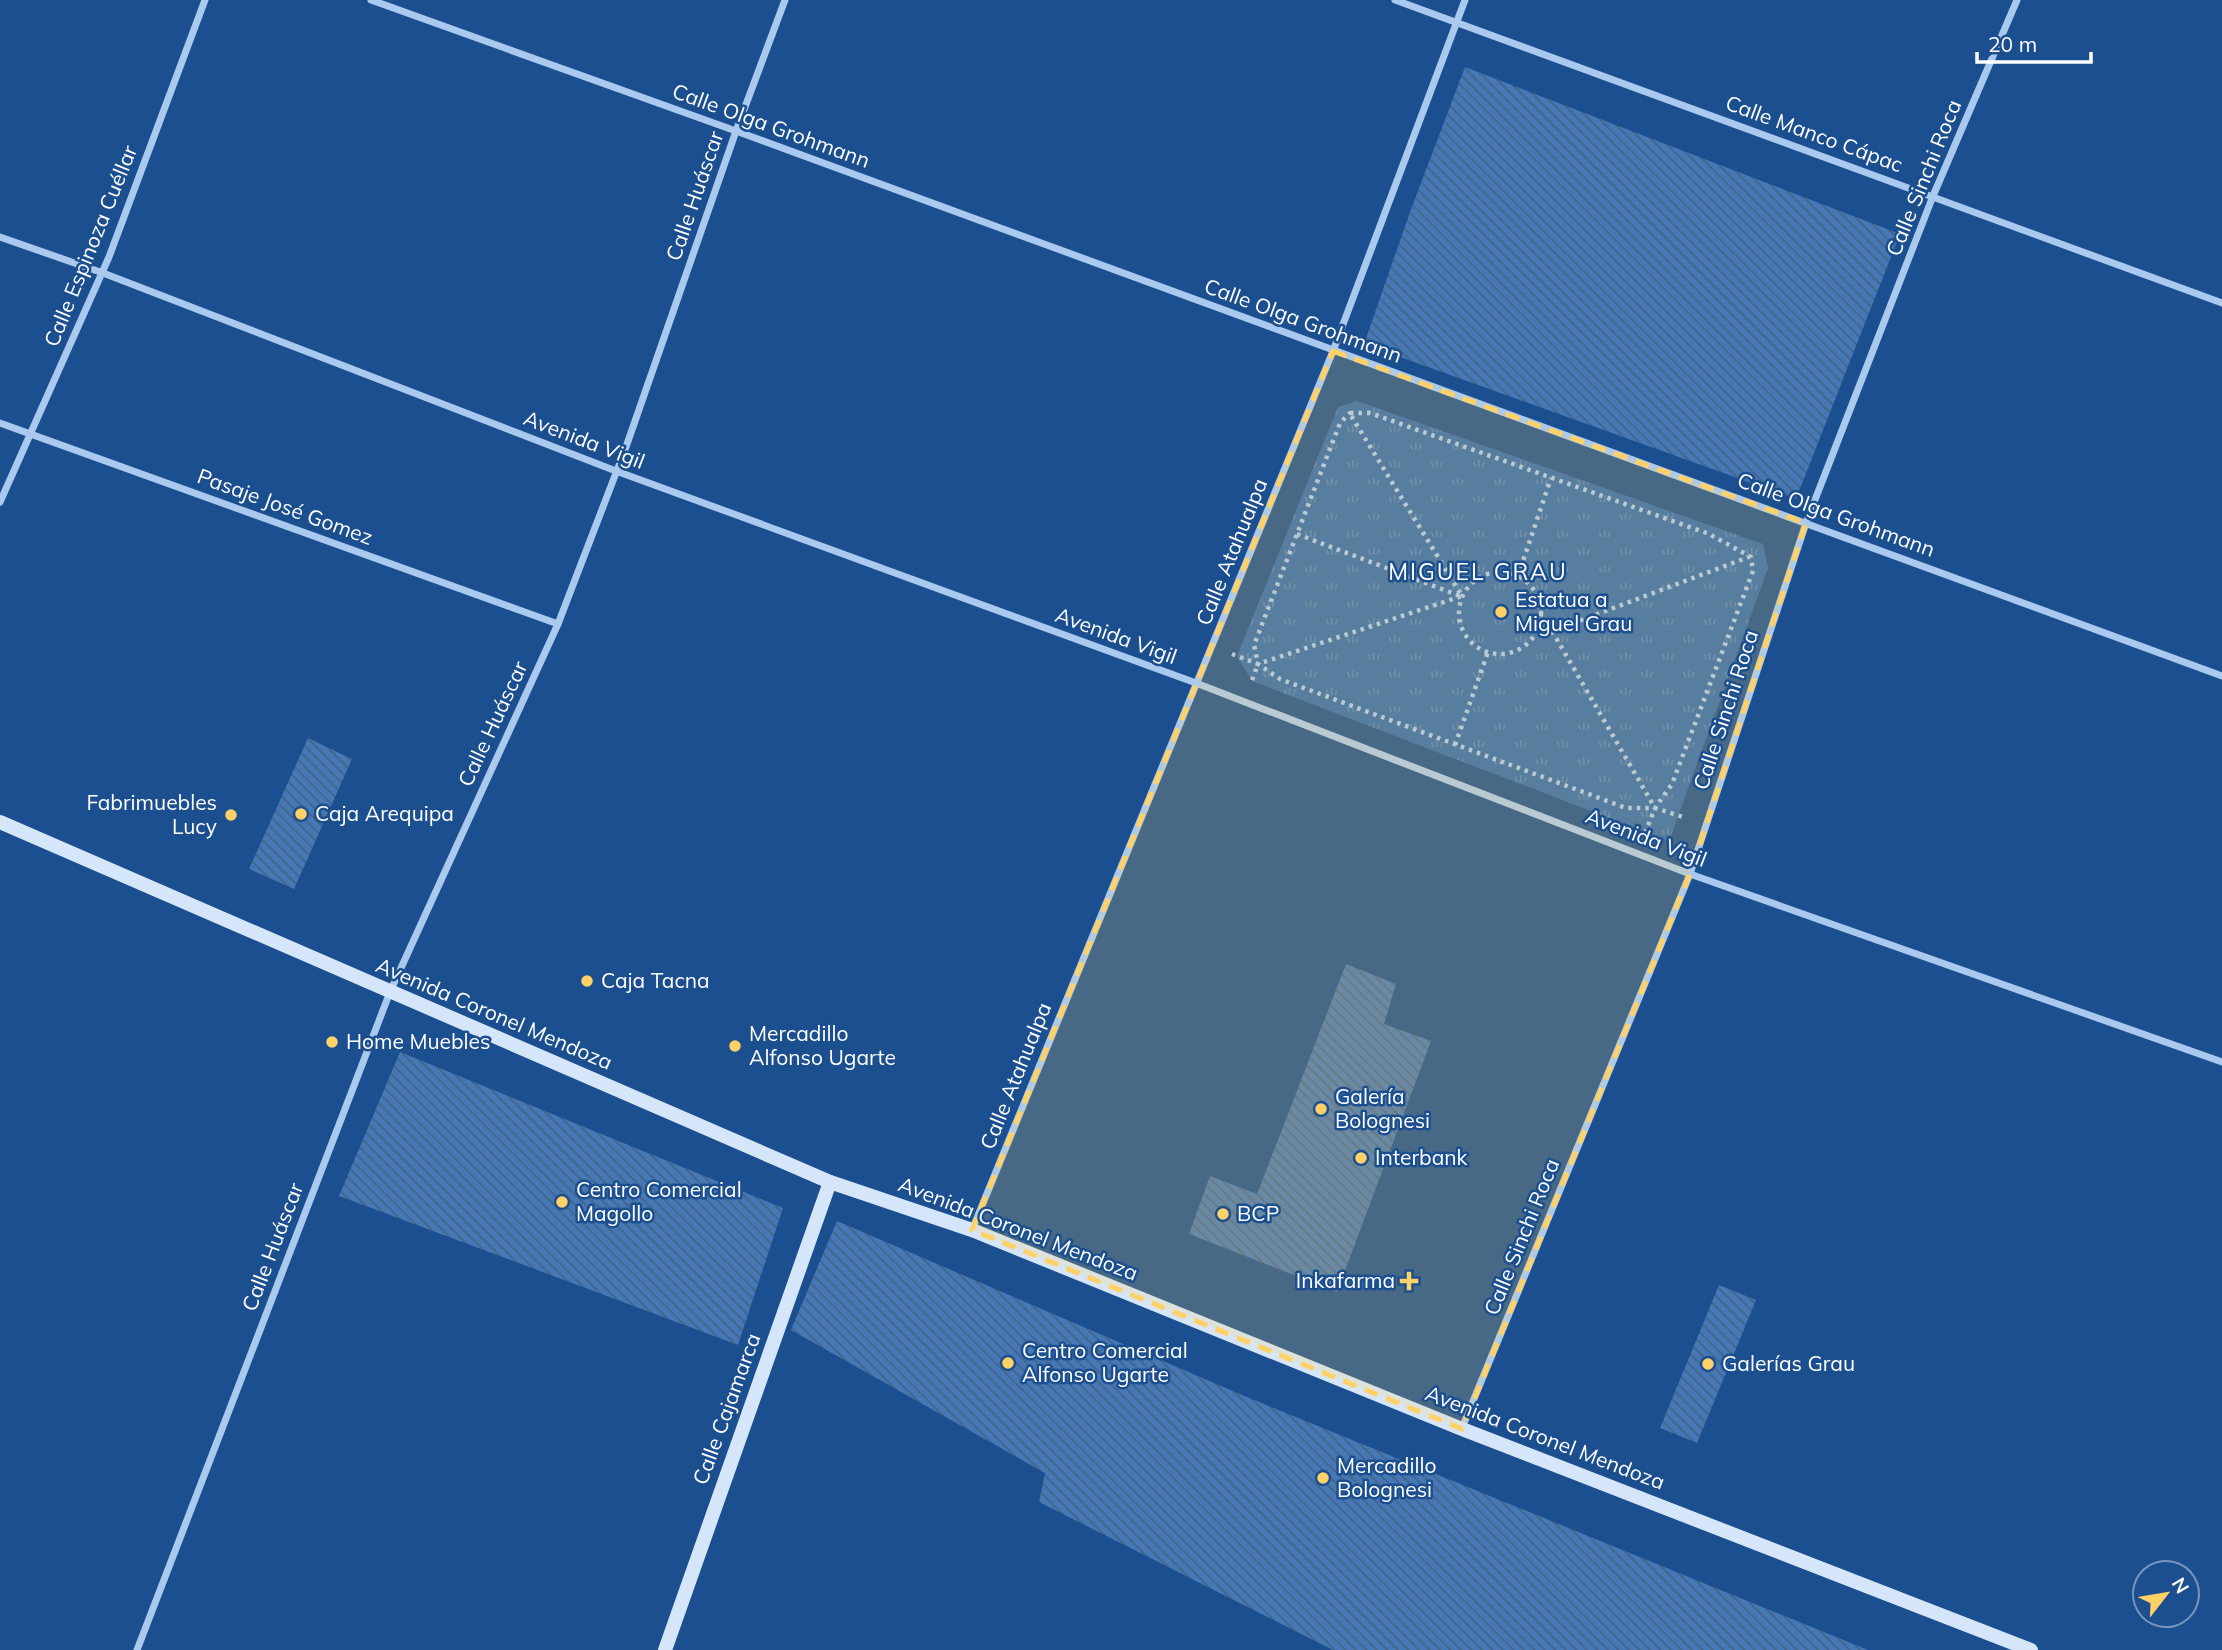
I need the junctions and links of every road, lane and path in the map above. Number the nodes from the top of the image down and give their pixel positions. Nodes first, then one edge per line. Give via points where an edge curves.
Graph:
1 (205, 0) edge
2 (371, 0) edge
3 (785, 0) edge
4 (1395, 0) edge
5 (1465, 0) edge
6 (2017, 0) edge
7 (1457, 24) junction
8 (736, 131) junction
9 (1933, 196) junction
10 (0, 237) edge
11 (103, 273) junction
12 (2222, 303) edge
13 (1333, 351) junction
14 (1350, 413) junction
15 (0, 423) edge
16 (32, 434) junction
17 (616, 471) junction
18 (1551, 478) junction
19 (0, 502) edge
20 (1806, 523) junction
21 (1297, 534) junction
22 (1751, 557) junction
23 (1518, 576) junction
24 (1462, 596) junction
25 (558, 624) junction
26 (1540, 627) junction
27 (1552, 631) junction
28 (1488, 652) junction
29 (1258, 664) junction
30 (2222, 676) edge
31 (1196, 683) junction
32 (1455, 745) junction
33 (1655, 808) junction
34 (0, 822) edge
35 (1707, 826) junction
36 (1690, 874) junction
37 (390, 992) junction
38 (2222, 1062) edge
39 (830, 1182) junction
40 (972, 1230) junction
41 (1462, 1429) junction
42 (136, 1650) edge
43 (665, 1650) edge
44 (2031, 1650) edge

1 - 11 street, Calle Espinoza Cuéllar
2 - 8 street, Calle Olga Grohmann
3 - 8 street, Calle Huáscar
4 - 7 street, Calle Manco Cápac
5 - 7 street, Calle Atahualpa
6 - 9 street, Calle Sinchi Roca
7 - 9 street, Calle Manco Cápac
7 - 13 street, Calle Atahualpa
8 - 13 street, Calle Olga Grohmann
8 - 17 street, Calle Huáscar
9 - 12 street, Calle Manco Cápac
9 - 20 street, Calle Sinchi Roca
10 - 11 street, Avenida Vigil
11 - 16 street, Calle Espinoza Cuéllar
11 - 17 street, Avenida Vigil
13 - 20 street, Calle Olga Grohmann
13 - 31 street, Calle Atahualpa
14 - 18 path via 1370,413
14 - 21 path via 1339,424
14 - 24 path
15 - 16 street, Pasaje José Gomez
16 - 19 street, Calle Espinoza Cuéllar
16 - 25 street, Pasaje José Gomez
17 - 25 street, Calle Huáscar
17 - 31 street, Avenida Vigil
18 - 22 path via 1709,534
18 - 23 path
20 - 30 street, Calle Olga Grohmann
20 - 35 street, Calle Sinchi Roca
21 - 24 path
21 - 29 path via 1254,645
22 - 27 path
22 - 33 path via 1753,571 1672,784
23 - 24 path via 1505,572 1480,576
23 - 26 path via 1537,594
24 - 28 path via 1460,624 1475,646
24 - 29 path
25 - 37 street, Calle Huáscar
26 - 27 path
26 - 28 path via 1528,644 1515,652
27 - 33 path
28 - 32 path
29 - 32 path via 1280,679
31 - 36 street, Avenida Vigil
31 - 40 street, Calle Atahualpa
32 - 33 path via 1626,808
33 - 35 path
34 - 37 street, Avenida Coronel Mendoza
35 - 36 street, Calle Sinchi Roca
36 - 38 street, Avenida Vigil
36 - 41 street, Calle Sinchi Roca
37 - 39 street, Avenida Coronel Mendoza
37 - 42 street, Calle Huáscar
39 - 40 street, Avenida Coronel Mendoza
39 - 43 street, Calle Cajamarca
40 - 41 street, Avenida Coronel Mendoza
41 - 44 street, Avenida Coronel Mendoza

